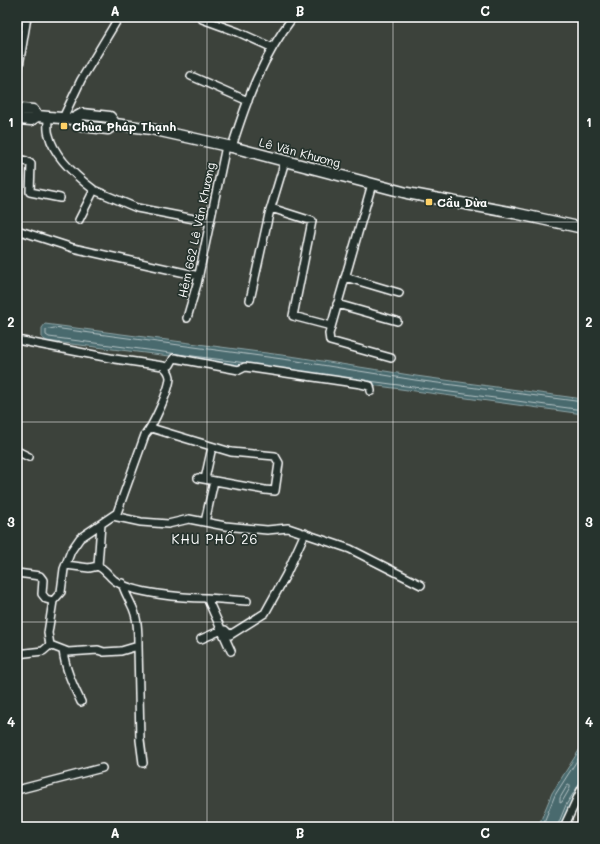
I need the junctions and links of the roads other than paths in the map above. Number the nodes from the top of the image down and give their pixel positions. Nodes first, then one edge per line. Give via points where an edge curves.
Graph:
1 (119, 17) edge
2 (293, 17) edge
3 (17, 18) edge
4 (27, 18) edge
5 (202, 19) dead end
6 (271, 47) junction
7 (191, 76) dead end
8 (17, 78) edge
9 (248, 101) junction
10 (17, 112) edge
11 (17, 116) edge
12 (37, 116) junction
13 (48, 117) junction
14 (68, 119) junction
15 (229, 147) junction
16 (17, 160) edge
17 (285, 161) junction
18 (372, 184) junction
19 (94, 190) junction
20 (60, 198) dead end
21 (271, 208) junction
22 (78, 220) dead end
23 (210, 222) junction
24 (583, 228) edge
25 (17, 230) edge
26 (199, 276) junction
27 (345, 277) junction
28 (399, 293) dead end
29 (250, 300) dead end
30 (337, 304) junction
31 (188, 318) dead end
32 (397, 321) dead end
33 (331, 326) junction
34 (17, 340) edge
35 (391, 358) dead end
36 (165, 368) junction
37 (371, 391) dead end
38 (151, 428) junction
39 (212, 447) junction
40 (17, 451) edge
41 (29, 457) dead end
42 (214, 481) junction
43 (113, 516) junction
44 (205, 522) junction
45 (101, 524) junction
46 (305, 534) junction
47 (66, 565) junction
48 (98, 566) junction
49 (17, 573) edge
50 (122, 583) junction
51 (421, 585) dead end
52 (207, 598) junction
53 (53, 601) junction
54 (247, 601) dead end
55 (222, 630) junction
56 (201, 639) dead end
57 (50, 646) junction
58 (138, 646) junction
59 (63, 650) junction
60 (231, 651) dead end
61 (17, 654) edge
62 (81, 702) dead end
63 (143, 763) dead end
64 (102, 768) dead end
65 (583, 786) edge
66 (17, 790) edge
67 (564, 827) edge

1 - 14 street via 81,80
2 - 6 street, Hẻm 662 Lê Văn Khương
3 - 4 street
4 - 8 street
5 - 6 street
6 - 9 street, Hẻm 662 Lê Văn Khương
7 - 9 street
9 - 15 street, Hẻm 662 Lê Văn Khương
10 - 12 main road via 20,109 33,110
11 - 12 main road, Lê Văn Khương via 19,119 31,120
12 - 13 main road, Lê Văn Khương
13 - 14 main road, Lê Văn Khương
13 - 19 street via 49,136 56,150 68,168
14 - 15 main road, Lê Văn Khương via 81,126 108,129 115,124 151,129
15 - 17 main road, Lê Văn Khương
15 - 23 street, Hẻm 662 Lê Văn Khương
16 - 20 street via 31,164 30,192
17 - 18 main road, Lê Văn Khương
17 - 21 street
18 - 24 main road, Lê Văn Khương
18 - 27 street
19 - 22 street
19 - 23 street via 138,208
21 - 29 street
21 - 33 street via 312,221 294,316
23 - 26 street, Hẻm 662 Lê Văn Khương
25 - 26 street via 73,248
26 - 31 street, Hẻm 662 Lê Văn Khương
27 - 28 street
27 - 30 street
30 - 32 street
30 - 33 street
33 - 35 street via 328,334 330,341
34 - 36 street
36 - 37 street via 174,358 239,370 245,367 361,384 370,386
36 - 38 street via 170,378
38 - 39 street
38 - 43 street via 145,435 117,513
39 - 42 street via 202,478
39 - 42 street via 231,452 275,456 279,463 275,490
40 - 41 street
42 - 44 street
43 - 44 street via 168,524 189,519
43 - 45 street
44 - 46 street via 267,530 288,528
45 - 47 street via 80,538
45 - 48 street
46 - 51 street via 350,549
46 - 55 street via 265,613 230,635
47 - 48 street via 89,568
47 - 53 street via 61,592
48 - 50 street
49 - 53 street via 40,576 43,580 42,594 46,599
50 - 52 street via 132,588 181,598
50 - 58 street via 134,611
52 - 54 street
52 - 55 street
53 - 57 street via 48,633
55 - 56 street
55 - 60 street
57 - 59 street
57 - 61 street via 43,652
58 - 59 street via 121,651
58 - 63 street via 140,740
59 - 62 street via 64,662
64 - 66 street
65 - 67 street

